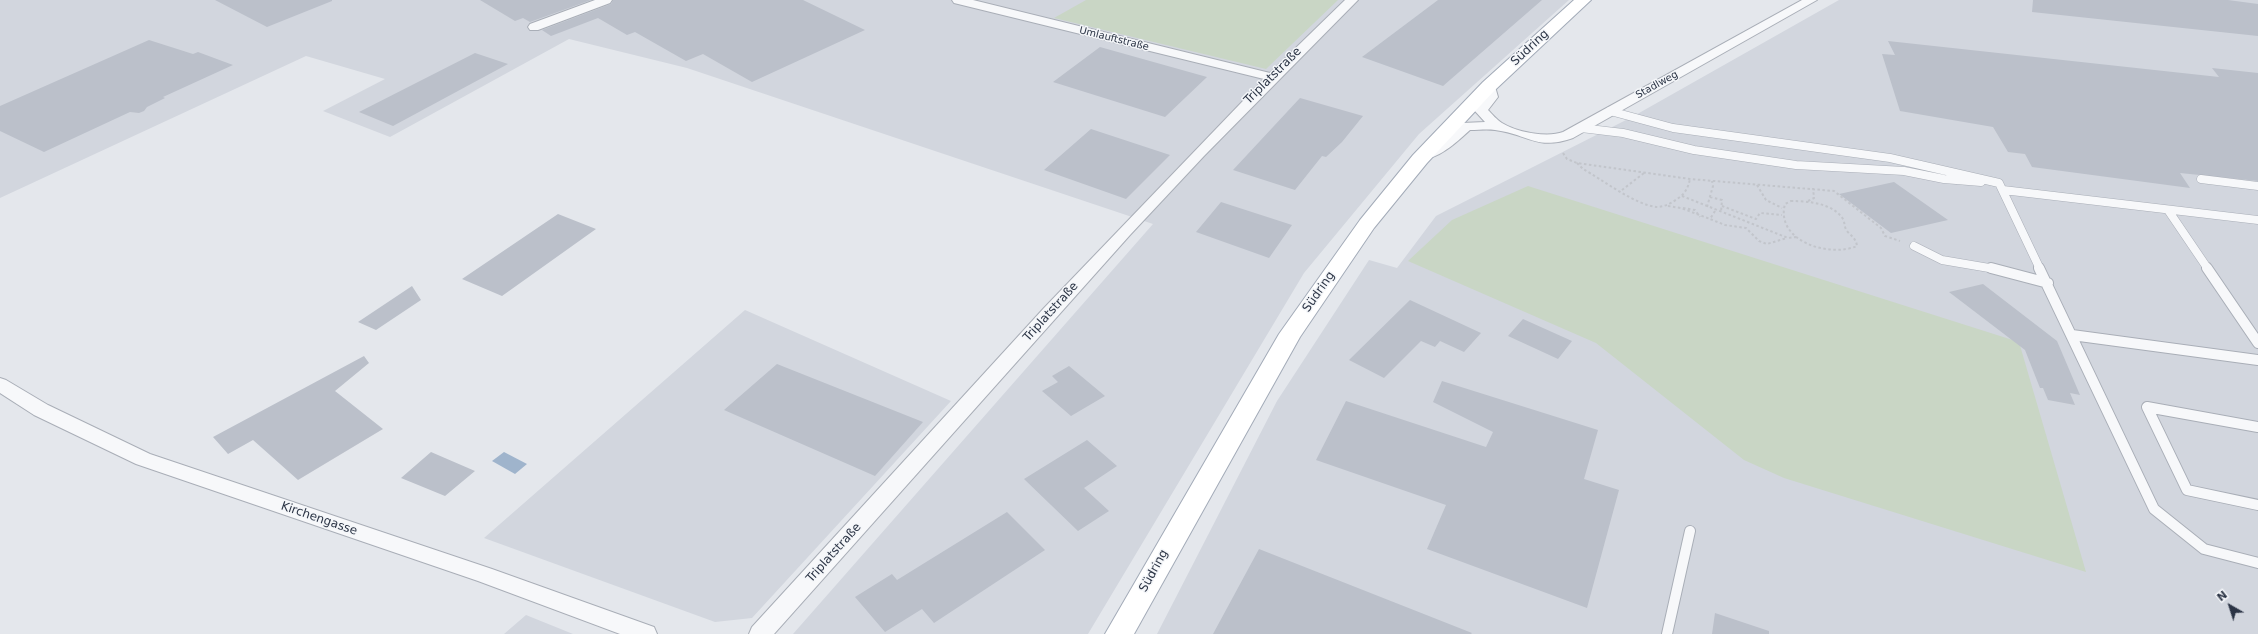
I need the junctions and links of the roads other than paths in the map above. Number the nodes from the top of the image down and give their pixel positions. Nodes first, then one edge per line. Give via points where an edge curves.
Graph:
1 (606, 0) edge
2 (958, 0) edge
3 (1352, 0) edge
4 (1583, 0) edge
5 (1811, 0) edge
6 (534, 27) dead end
7 (1271, 78) junction
8 (1489, 86) junction
9 (1610, 111) junction
10 (1497, 126) junction
11 (1581, 128) junction
12 (1420, 159) junction
13 (2200, 179) dead end
14 (2258, 186) edge
15 (2001, 187) junction
16 (2168, 210) junction
17 (2258, 220) edge
18 (1914, 246) road end
19 (2048, 283) junction
20 (2072, 335) junction
21 (2258, 343) edge
22 (2258, 360) edge
23 (0, 384) edge
24 (2258, 426) edge
25 (2258, 505) edge
26 (1690, 531) dead end
27 (2258, 563) edge
28 (646, 634) edge
29 (760, 634) edge
30 (1119, 634) edge
31 (1668, 634) edge

1 - 6 street
2 - 7 street, Umlauftstraße
3 - 7 street, Triplatstraße
4 - 8 main road, Südring
5 - 9 street, Stadlweg
7 - 29 street, Triplatstraße via 1149,204
8 - 10 street via 1491,97 1481,110
8 - 12 main road, Südring
9 - 11 street, Stadlweg
9 - 15 lane via 1642,123 1671,129 1873,156 1962,172
10 - 11 street, Stadlweg via 1531,137 1554,140
10 - 12 street via 1467,126 1448,142
11 - 15 lane via 1623,133 1694,150 1796,165 1904,171
12 - 30 main road, Südring via 1367,224 1290,334
13 - 14 lane
15 - 16 lane
15 - 19 lane
16 - 17 lane
16 - 21 lane
18 - 19 lane via 1942,260 1983,266
19 - 20 lane
20 - 22 lane
20 - 27 lane via 2154,509 2204,549
23 - 28 street, Kirchengasse via 41,410 143,460 485,575
24 - 25 lane via 2147,407 2186,490
26 - 31 lane

